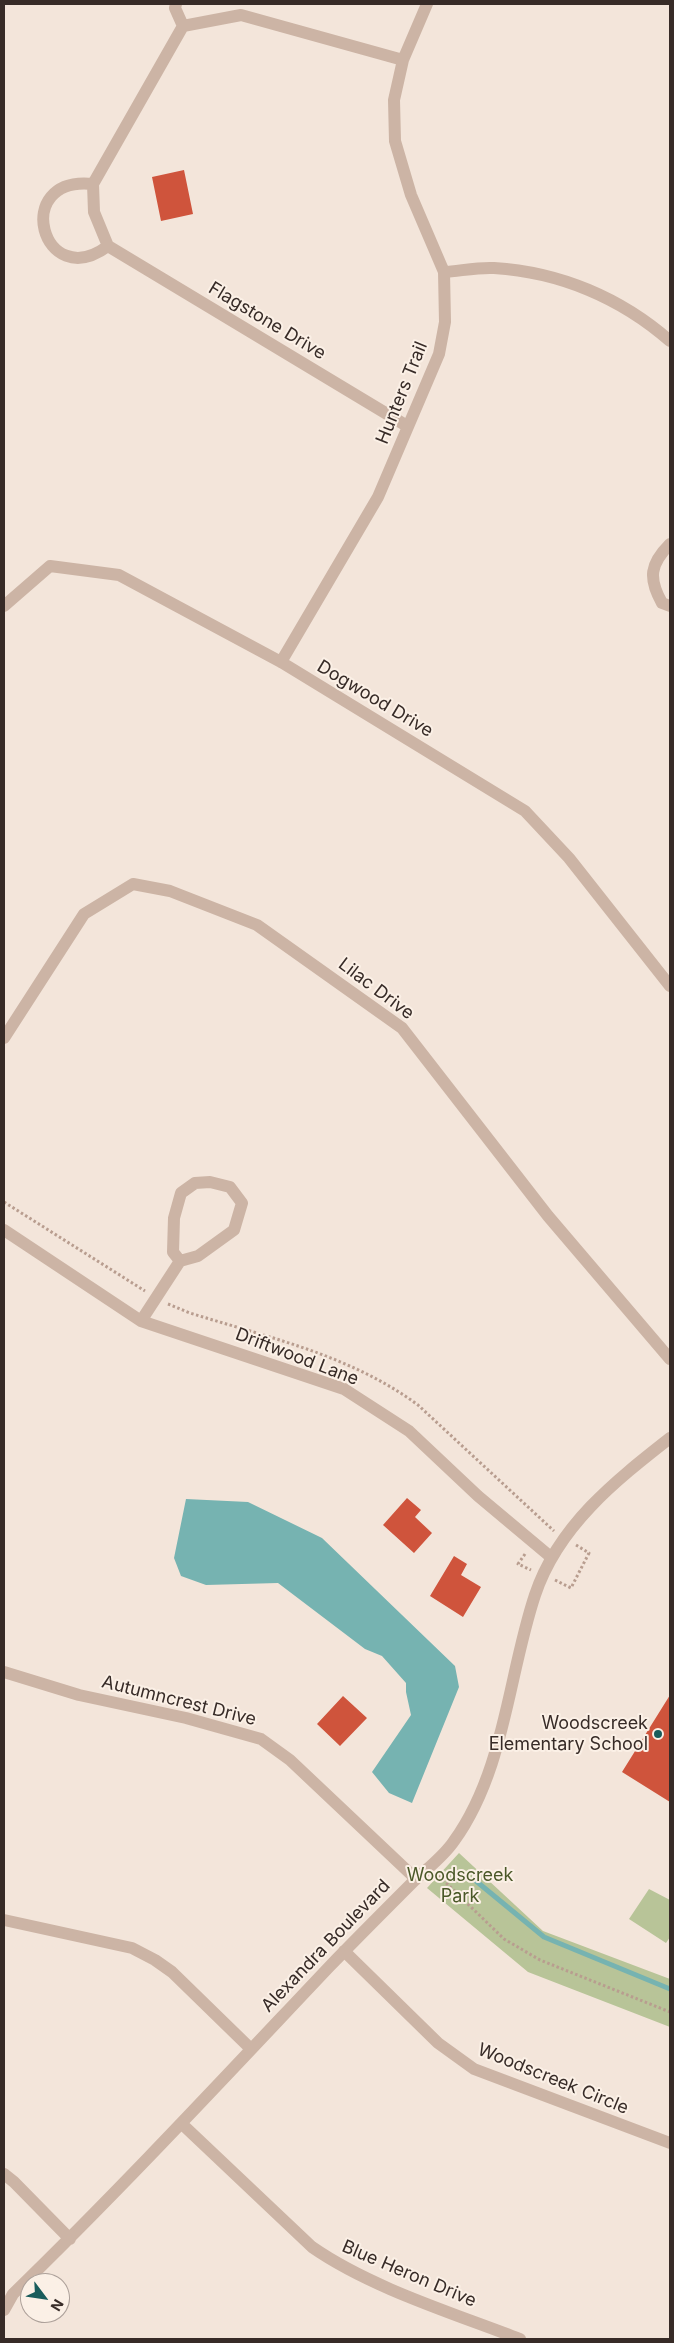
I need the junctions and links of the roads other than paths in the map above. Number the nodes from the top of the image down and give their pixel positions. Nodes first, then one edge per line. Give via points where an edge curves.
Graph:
1 (176, 4) edge
2 (427, 4) edge
3 (241, 9) edge
4 (184, 26) junction
5 (403, 60) junction
6 (93, 184) junction
7 (108, 246) junction
8 (444, 272) junction
9 (670, 341) edge
10 (407, 426) junction
11 (670, 544) edge
12 (4, 606) edge
13 (670, 606) edge
14 (282, 662) junction
15 (670, 986) edge
16 (4, 1038) edge
17 (4, 1230) edge
18 (180, 1261) junction
19 (142, 1321) junction
20 (670, 1359) edge
21 (670, 1438) edge
22 (552, 1558) junction
23 (4, 1672) edge
24 (416, 1879) junction
25 (4, 1920) edge
26 (344, 1951) junction
27 (251, 2049) junction
28 (182, 2124) junction
29 (670, 2143) edge
30 (4, 2174) edge
31 (70, 2239) junction
32 (4, 2310) edge
33 (520, 2339) edge

1 - 4 street
2 - 5 street, Hunters Trail
3 - 4 street
3 - 5 street
4 - 6 street
5 - 8 street, Hunters Trail via 394,100 395,141 411,195
6 - 7 street via 94,212
6 - 7 street via 76,183 55,193 42,214 43,230 50,245 63,255 79,259 95,256
7 - 10 street, Flagstone Drive
8 - 9 street via 493,268 547,276 604,296 647,321
8 - 10 street, Hunters Trail via 446,322 439,354
10 - 14 street, Hunters Trail via 378,497
11 - 13 street via 660,555 652,575 654,589 662,603
12 - 14 street, Dogwood Drive via 50,566 119,575
14 - 15 street, Dogwood Drive via 525,811 569,858
16 - 20 street, Lilac Drive via 84,914 133,884 170,891 257,925 402,1028 548,1216
17 - 19 street, Driftwood Lane
18 - 18 street via 198,1256 234,1230 242,1203 230,1187 210,1182 195,1183 181,1193 174,1218 173,1252
18 - 19 street
19 - 22 street, Driftwood Lane via 344,1389 409,1431 478,1496
21 - 22 street, Alexandra Boulevard via 622,1475 574,1523
22 - 24 street, Alexandra Boulevard via 535,1594 487,1777 472,1813 452,1844
23 - 24 street, Autumncrest Drive via 80,1695 186,1718 261,1739 290,1760
24 - 26 street, Alexandra Boulevard
25 - 27 street via 132,1948 155,1960 172,1972
26 - 27 street, Alexandra Boulevard
26 - 29 street, Woodscreek Circle via 438,2043 474,2070
27 - 28 street, Alexandra Boulevard
28 - 31 street, Alexandra Boulevard
28 - 33 street, Blue Heron Drive via 312,2247 335,2263
30 - 31 street
31 - 32 street, Alexandra Boulevard via 13,2294

